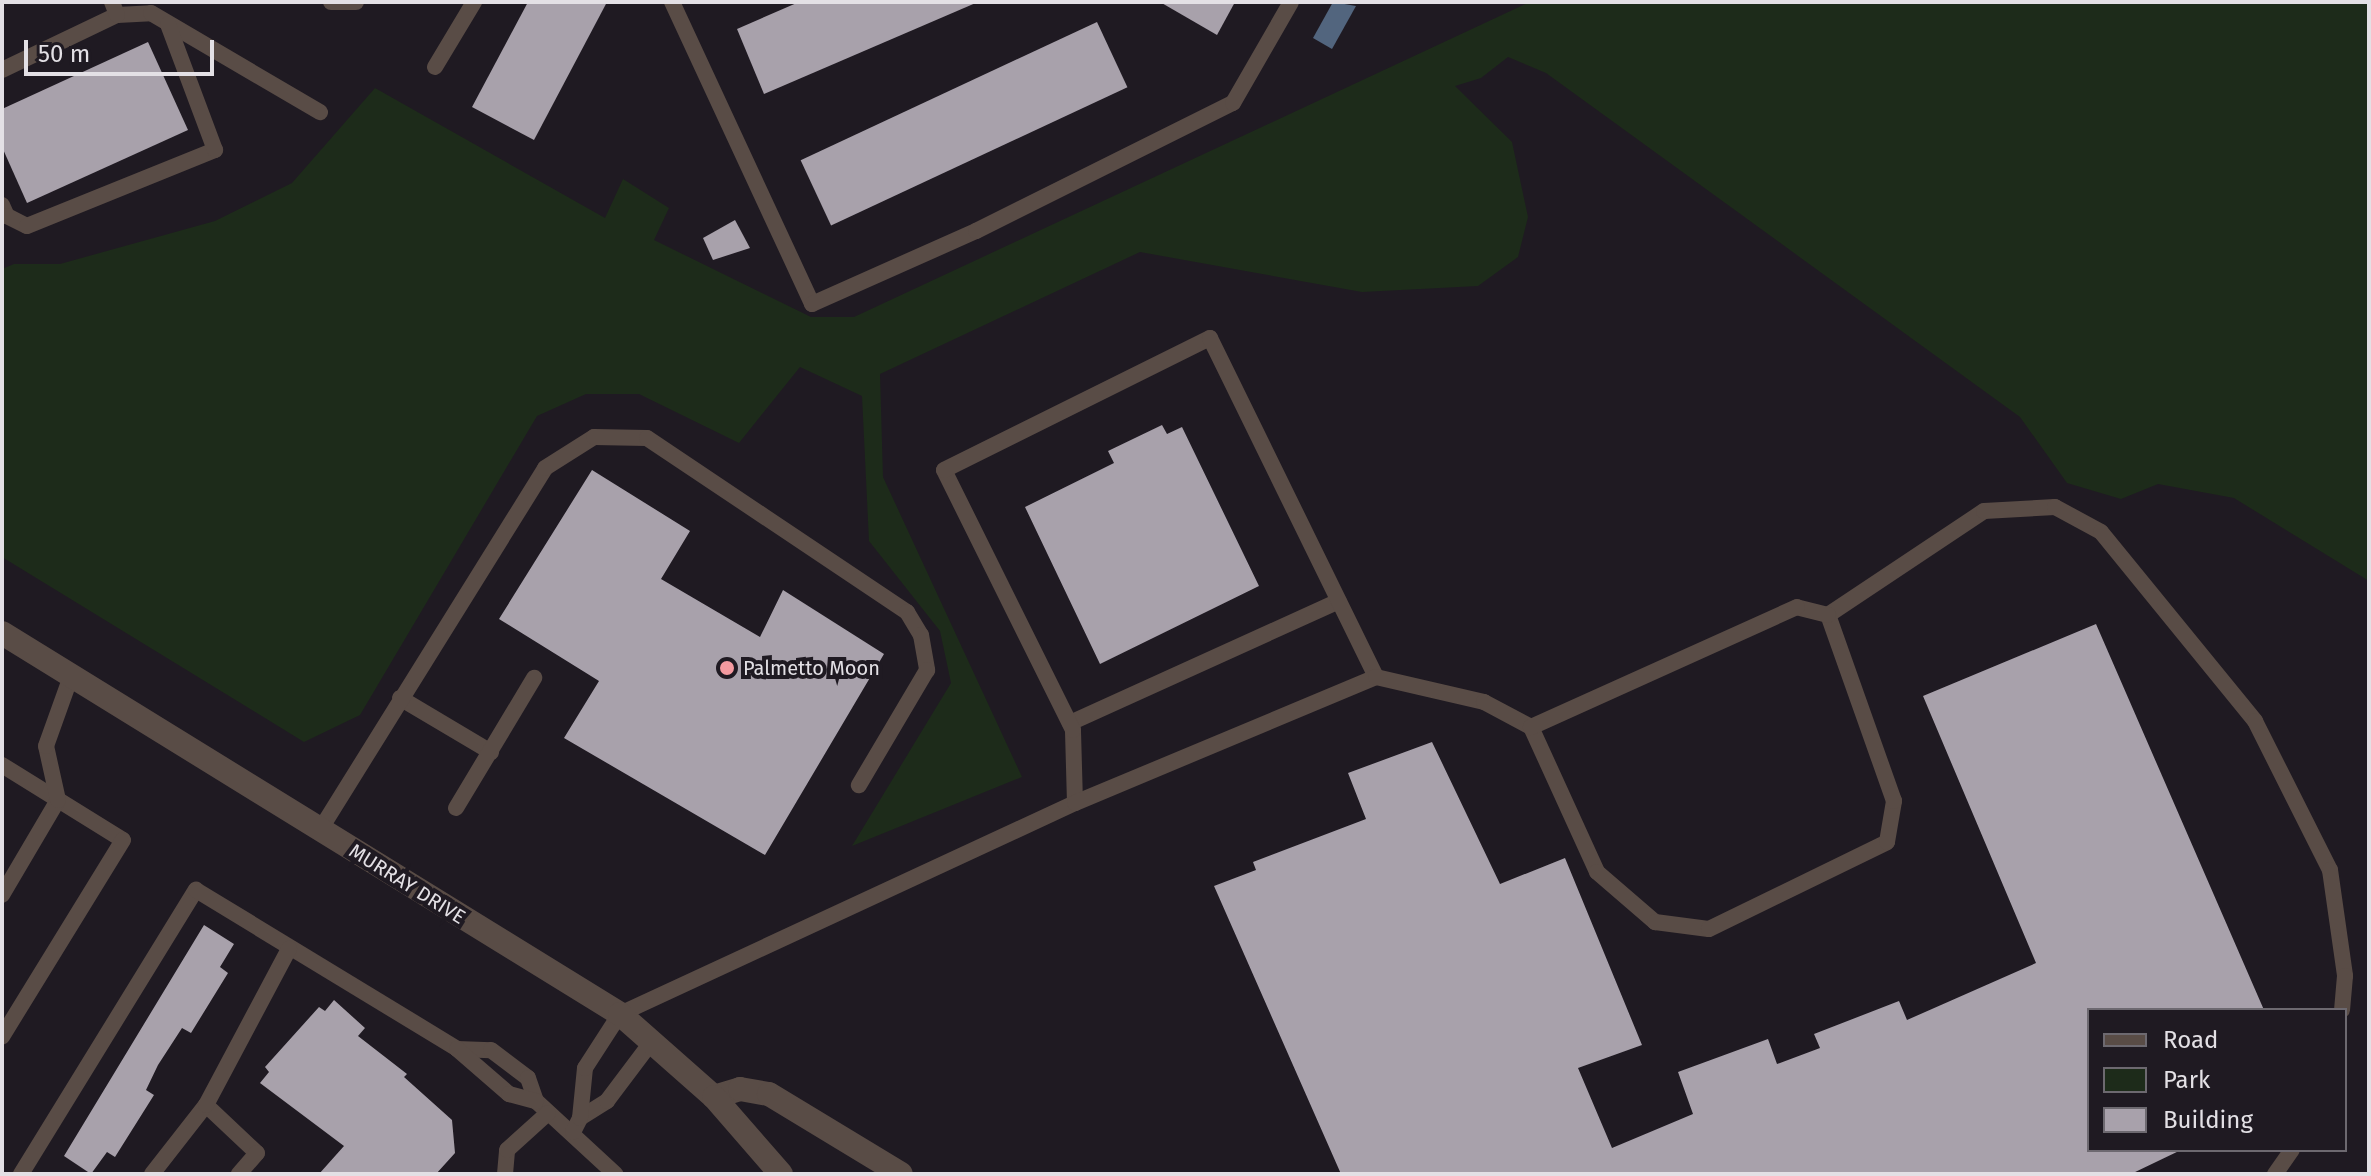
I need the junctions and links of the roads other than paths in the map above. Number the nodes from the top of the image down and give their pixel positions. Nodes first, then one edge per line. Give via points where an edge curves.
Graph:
1 (331, 2) edge
2 (356, 2) edge
3 (474, 2) edge
4 (672, 2) edge
5 (1291, 2) edge
6 (115, 8) edge
7 (168, 24) junction
8 (435, 67) dead end
9 (2, 70) edge
10 (320, 112) dead end
11 (2, 205) edge
12 (1339, 601) junction
13 (1828, 615) junction
14 (2, 633) edge
15 (71, 676) junction
16 (1376, 677) junction
17 (534, 678) dead end
18 (400, 698) junction
19 (1070, 723) junction
20 (1531, 727) junction
21 (491, 752) junction
22 (2, 765) edge
23 (859, 785) dead end
24 (58, 800) junction
25 (1075, 803) junction
26 (456, 808) dead end
27 (320, 830) junction
28 (2, 895) edge
29 (289, 949) junction
30 (2342, 1008) edge
31 (620, 1014) junction
32 (2, 1037) edge
33 (653, 1040) junction
34 (457, 1049) junction
35 (510, 1064) junction
36 (496, 1085) junction
37 (714, 1097) junction
38 (206, 1105) junction
39 (542, 1107) junction
40 (577, 1125) junction
41 (2291, 1152) edge
42 (21, 1174) edge
43 (152, 1174) edge
44 (239, 1174) edge
45 (505, 1174) edge
46 (615, 1174) edge
47 (781, 1174) edge
48 (901, 1174) edge
49 (2275, 1174) edge

1 - 2 lane
3 - 8 lane
4 - 5 lane via 812,304 976,231 1233,103
6 - 7 lane via 151,13
6 - 9 lane
7 - 10 lane
7 - 11 lane via 215,150 27,226 7,216
12 - 16 lane
12 - 19 lane
12 - 19 lane via 1210,338 944,470
13 - 20 lane via 1797,607
13 - 20 lane via 1894,801 1887,842 1709,929 1655,922 1597,872
13 - 30 lane via 1984,511 2055,507 2101,532 2255,721 2316,843 2339,907
14 - 15 street, MURRAY DRIVE
15 - 24 lane via 46,746
15 - 27 street, MURRAY DRIVE
16 - 20 lane via 1484,702
16 - 25 lane
17 - 21 lane
18 - 21 lane
18 - 23 lane via 545,468 594,437 647,438 907,612 927,670
18 - 27 lane
19 - 25 lane
21 - 26 lane
22 - 24 lane
24 - 28 lane
24 - 32 lane via 123,840
25 - 31 lane
27 - 31 street, MURRAY DRIVE
29 - 34 lane
29 - 38 lane
29 - 42 lane via 196,890
31 - 33 street, MURRAY DRIVE
31 - 40 lane via 585,1068
33 - 37 street, MURRAY DRIVE
33 - 40 lane via 607,1101
34 - 35 lane via 491,1050
34 - 36 lane
35 - 36 lane
35 - 39 lane via 528,1078
36 - 39 lane
37 - 47 street, MURRAY DRIVE
37 - 48 street via 740,1089 769,1094
38 - 43 lane
38 - 44 lane via 257,1153
39 - 40 lane
39 - 45 lane via 507,1150
40 - 46 lane
41 - 49 lane

